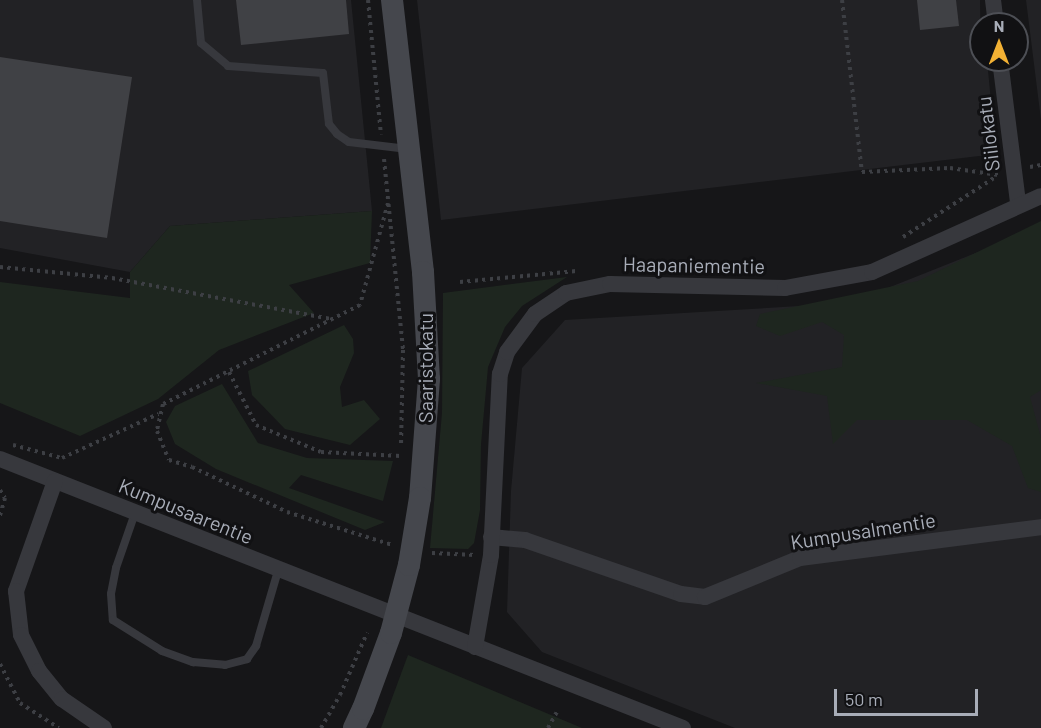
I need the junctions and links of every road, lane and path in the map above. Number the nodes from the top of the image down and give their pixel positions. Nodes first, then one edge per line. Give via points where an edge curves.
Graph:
1 (197, 0) edge
2 (368, 0) edge
3 (392, 0) edge
4 (842, 0) edge
5 (1001, 72) edge
6 (383, 148) junction
7 (409, 149) junction
8 (1041, 165) edge
9 (1007, 172) junction
10 (1041, 196) edge
11 (388, 203) junction
12 (1018, 203) junction
13 (896, 242) dead end
14 (0, 267) edge
15 (579, 271) dead end
16 (460, 282) dead end
17 (333, 319) junction
18 (229, 372) junction
19 (158, 414) junction
20 (401, 456) junction
21 (4, 460) edge
22 (401, 465) dead end
23 (55, 481) junction
24 (0, 490) edge
25 (135, 513) junction
26 (0, 516) edge
27 (1041, 526) edge
28 (491, 537) junction
29 (395, 543) dead end
30 (402, 547) dead end
31 (422, 551) dead end
32 (394, 553) dead end
33 (491, 555) junction
34 (278, 571) junction
35 (371, 624) dead end
36 (475, 646) junction
37 (0, 664) edge
38 (557, 712) dead end
39 (359, 718) edge
40 (59, 728) edge
41 (104, 728) edge
42 (321, 728) edge
43 (548, 728) edge
44 (683, 728) edge

1 - 6 lane via 201,43 228,66 323,73 329,124 349,142
2 - 6 path
3 - 7 main road, Saaristokatu
4 - 9 path via 861,172 950,168
5 - 9 street, Siilokatu
6 - 7 lane
6 - 11 path
7 - 39 main road, Saaristokatu, bridge via 423,272 429,379 420,498 409,565 391,633
8 - 9 path
9 - 12 street, Siilokatu
9 - 13 path
10 - 12 street, Haapaniementie
11 - 17 path via 360,305
11 - 20 path via 403,350
12 - 28 street, Haapaniementie via 872,272 785,288 662,282 610,284 566,293 535,314 507,352 500,374
14 - 17 path via 112,278
15 - 16 path
17 - 18 path
18 - 19 path via 163,404
18 - 20 path via 256,425 321,452
19 - 21 path via 62,458 14,443
19 - 30 path via 157,431 169,460 287,512
20 - 22 path
21 - 23 street, Kumpusaarentie
23 - 25 street, Kumpusaarentie
23 - 41 street via 16,591 21,635 39,671 62,699
24 - 26 path via 5,498
25 - 34 street, Kumpusaarentie
25 - 34 lane via 111,594 112,620 162,651 194,662 225,665 247,659 256,646
27 - 28 street, Kumpusalmentie via 800,558 705,597 681,594 525,540
28 - 33 street, Haapaniementie
29 - 32 path
31 - 33 path via 442,556
33 - 36 street, Haapaniementie
34 - 36 street, Kumpusaarentie
35 - 42 path, bridge
36 - 44 street
37 - 40 path via 20,703
38 - 43 path

